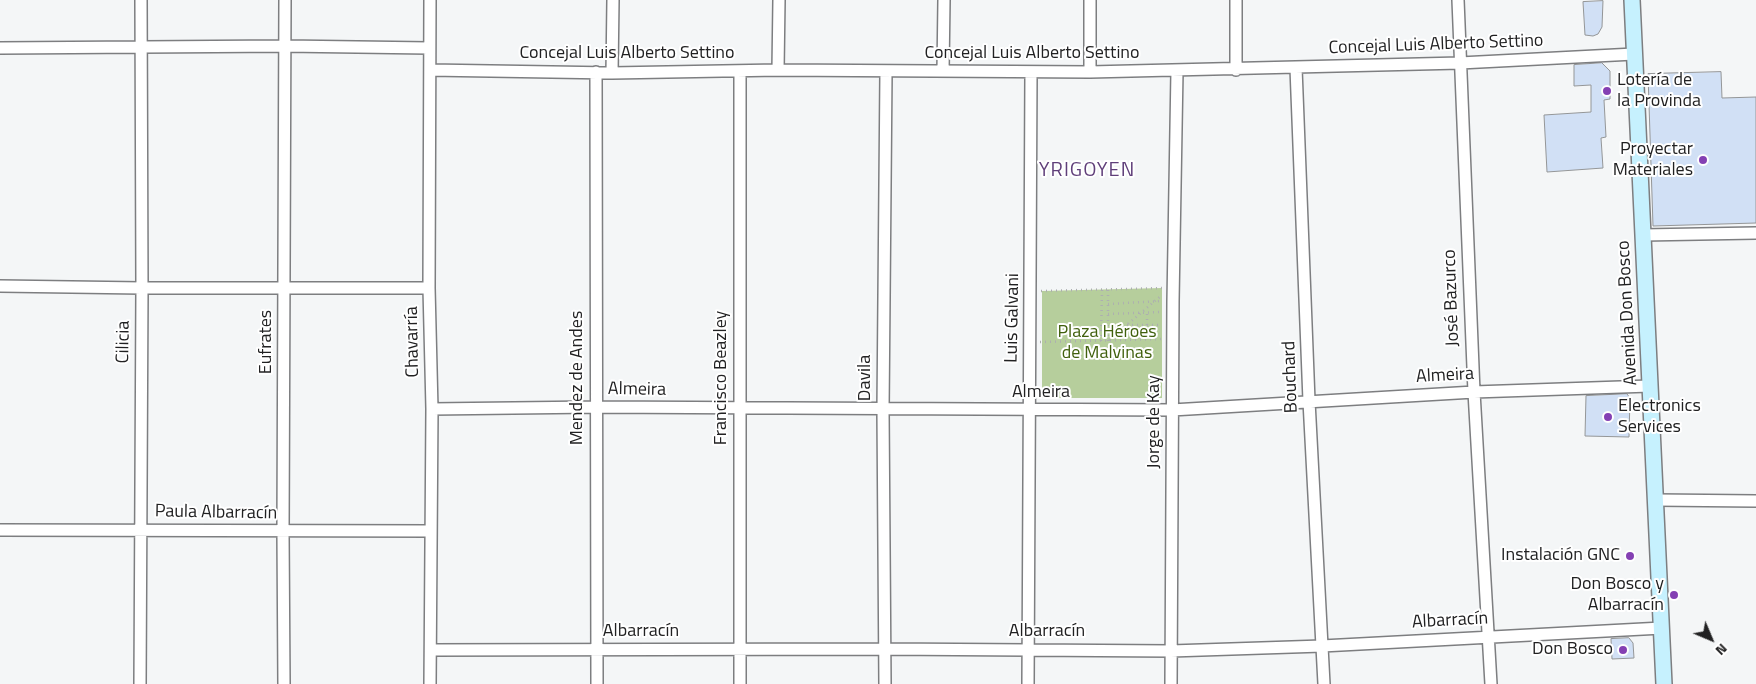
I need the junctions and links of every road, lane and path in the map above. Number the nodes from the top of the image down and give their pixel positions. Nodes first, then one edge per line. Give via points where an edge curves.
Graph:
1 (141, 0) edge
2 (285, 0) edge
3 (430, 0) edge
4 (614, 0) edge
5 (779, 0) edge
6 (944, 0) edge
7 (1090, 0) edge
8 (1236, 0) edge
9 (1458, 0) edge
10 (1632, 0) edge
11 (285, 46) junction
12 (140, 47) junction
13 (0, 48) edge
14 (429, 48) junction
15 (1634, 54) junction
16 (1460, 63) junction
17 (1296, 68) junction
18 (430, 70) junction
19 (778, 70) junction
20 (1236, 70) junction
21 (740, 71) junction
22 (1177, 71) junction
23 (596, 72) junction
24 (886, 72) junction
25 (943, 72) junction
26 (1090, 72) junction
27 (612, 73) junction
28 (1031, 73) junction
29 (1756, 233) edge
30 (1643, 235) junction
31 (0, 286) edge
32 (142, 288) junction
33 (429, 288) junction
34 (1172, 288) junction
35 (285, 289) junction
36 (1102, 290) junction
37 (1108, 290) junction
38 (1031, 292) junction
39 (1154, 301) junction
40 (1108, 304) junction
41 (1173, 306) junction
42 (1141, 312) junction
43 (1147, 312) junction
44 (1108, 314) junction
45 (1126, 325) junction
46 (1147, 325) junction
47 (1173, 325) junction
48 (1173, 339) junction
49 (1101, 341) junction
50 (1108, 341) junction
51 (1030, 342) junction
52 (1650, 386) junction
53 (1474, 392) junction
54 (1310, 401) junction
55 (595, 407) junction
56 (432, 409) junction
57 (739, 409) junction
58 (883, 410) junction
59 (1172, 410) junction
60 (1028, 411) junction
61 (1656, 500) junction
62 (1756, 502) edge
63 (140, 529) junction
64 (0, 530) edge
65 (431, 531) junction
66 (283, 532) junction
67 (1662, 628) junction
68 (1489, 636) junction
69 (1322, 646) junction
70 (740, 649) junction
71 (885, 649) junction
72 (1028, 649) junction
73 (430, 650) junction
74 (598, 650) junction
75 (1171, 651) junction
76 (140, 684) edge
77 (284, 684) edge
78 (430, 684) edge
79 (597, 684) edge
80 (740, 684) edge
81 (885, 684) edge
82 (1028, 684) edge
83 (1171, 684) edge
84 (1324, 684) edge
85 (1491, 684) edge
86 (1664, 684) edge

1 - 12 street, Cilicia
2 - 11 street, Eufrates
3 - 14 street, Chavarría
4 - 27 street
5 - 19 street
6 - 25 street
7 - 26 street
8 - 20 street
9 - 16 street, José Bazurco
10 - 15 main road, Avenida Don Bosco
11 - 12 street
11 - 14 street
11 - 35 street, Eufrates
12 - 13 street
12 - 32 street, Cilicia
14 - 18 street, Chavarría
15 - 16 street, Concejal Luis Alberto Settino
15 - 30 main road, Avenida Don Bosco
16 - 17 street, Concejal Luis Alberto Settino
16 - 53 street, José Bazurco
17 - 20 street, Concejal Luis Alberto Settino
17 - 54 street, Bouchard
18 - 23 street, Concejal Luis Alberto Settino
18 - 33 street, Chavarría
19 - 21 street, Concejal Luis Alberto Settino
19 - 24 street, Concejal Luis Alberto Settino
20 - 22 street, Concejal Luis Alberto Settino
21 - 27 street, Concejal Luis Alberto Settino
21 - 57 street, Francisco Beazley
22 - 26 street, Concejal Luis Alberto Settino
22 - 34 street, Jorge de Kay
23 - 27 street, Concejal Luis Alberto Settino
23 - 55 street, Mendez de Andes
24 - 25 street, Concejal Luis Alberto Settino
24 - 58 street, Davila
25 - 28 street, Concejal Luis Alberto Settino
26 - 28 street, Concejal Luis Alberto Settino
28 - 38 street, Luis Galvani
29 - 30 street
30 - 52 main road, Avenida Don Bosco
31 - 32 street
32 - 35 street
32 - 63 street, Cilicia
33 - 35 street
33 - 56 street, Chavarría
34 - 37 path
34 - 39 path
34 - 41 street, Jorge de Kay
35 - 66 street, Eufrates
36 - 37 path
36 - 38 path
36 - 49 path
37 - 40 path
38 - 51 street, Luis Galvani
39 - 40 path
39 - 41 path
39 - 42 path
40 - 44 path
41 - 43 path
41 - 47 street, Jorge de Kay
42 - 43 path
42 - 44 path
42 - 45 path
43 - 46 path
44 - 50 path
45 - 46 path
45 - 50 path
46 - 47 path
47 - 48 street, Jorge de Kay
48 - 50 path
48 - 59 street, Jorge de Kay
49 - 50 path
49 - 51 path
51 - 60 street, Luis Galvani
52 - 53 street, Almeira
52 - 61 main road, Avenida Don Bosco
53 - 54 street, Almeira
53 - 68 street, José Bazurco
54 - 59 street, Almeira
54 - 69 street, Bouchard
55 - 56 street, Almeira
55 - 57 street, Almeira
55 - 74 street, Mendez de Andes
56 - 65 street, Chavarría
57 - 58 street, Almeira
57 - 70 street, Francisco Beazley
58 - 60 street, Almeira
58 - 71 street, Davila
59 - 60 street, Almeira
59 - 75 street, Jorge de Kay
60 - 72 street, Luis Galvani
61 - 62 street
61 - 67 main road, Avenida Don Bosco
63 - 64 street, Paula Albarracín
63 - 66 street, Paula Albarracín
63 - 76 street, Cilicia
65 - 66 street, Paula Albarracín
65 - 73 street, Chavarría
66 - 77 street, Eufrates
67 - 68 street, Albarracín
67 - 86 main road, Avenida Don Bosco
68 - 69 street, Albarracín
68 - 85 street, José Bazurco
69 - 75 street, Albarracín
69 - 84 street, Bouchard
70 - 71 street, Albarracín
70 - 74 street, Albarracín
70 - 80 street, Francisco Beazley
71 - 72 street, Albarracín
71 - 81 street, Davila
72 - 75 street, Albarracín
72 - 82 street, Luis Galvani
73 - 74 street, Albarracín
73 - 78 street, Chavarría
74 - 79 street, Mendez de Andes
75 - 83 street, Jorge de Kay

